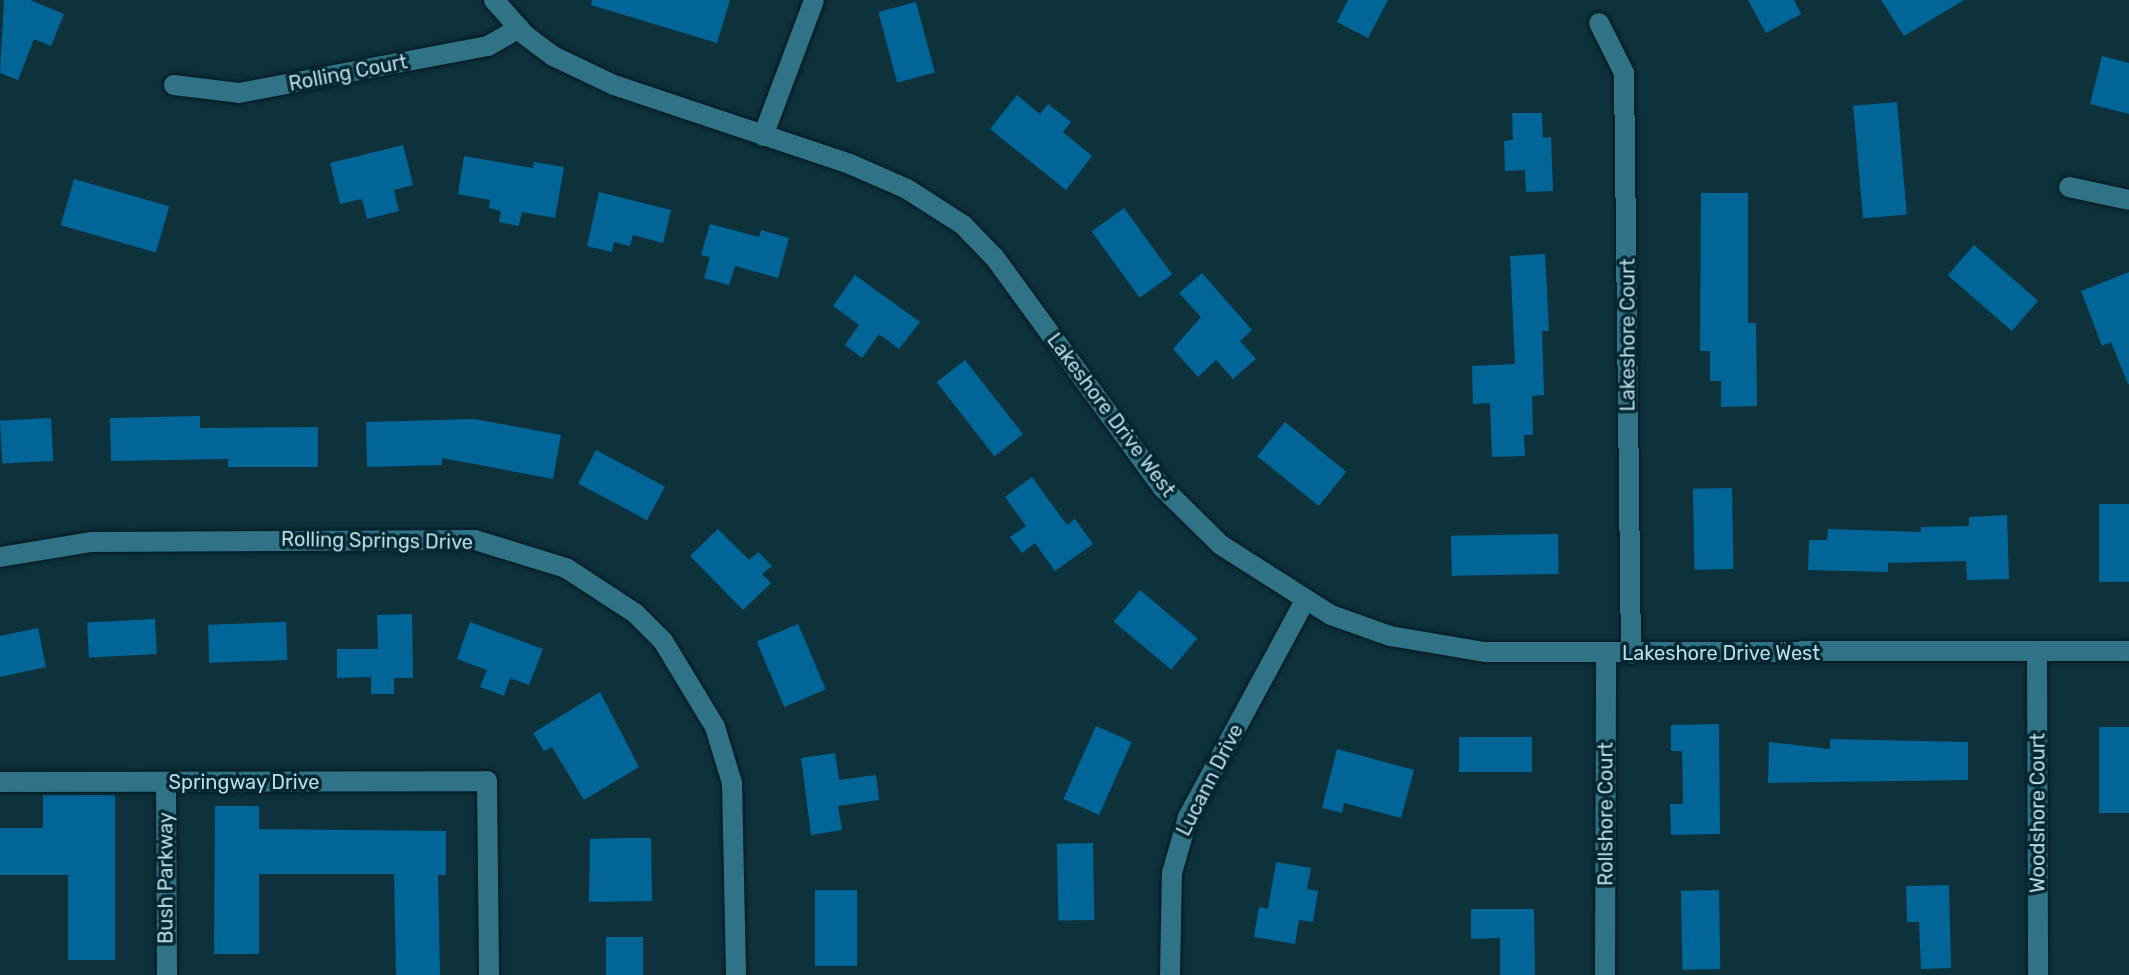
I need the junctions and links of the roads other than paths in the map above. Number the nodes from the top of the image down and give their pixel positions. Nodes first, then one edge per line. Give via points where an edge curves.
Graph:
1 (494, 0) edge
2 (814, 0) edge
3 (1599, 23) dead end
4 (519, 28) junction
5 (174, 85) dead end
6 (763, 136) junction
7 (2069, 187) dead end
8 (2129, 200) edge
9 (0, 557) edge
10 (1305, 601) junction
11 (2129, 651) edge
12 (2037, 652) junction
13 (1606, 654) junction
14 (1631, 654) junction
15 (0, 782) edge
16 (166, 782) junction
17 (167, 975) edge
18 (489, 975) edge
19 (736, 975) edge
20 (1170, 975) edge
21 (1605, 975) edge
22 (2038, 975) edge

1 - 4 street, Lakeshore Drive West
2 - 6 street
3 - 14 street, Lakeshore Court via 1622,60 1625,88
4 - 5 street, Rolling Court via 488,46 239,93
4 - 6 street, Lakeshore Drive West via 553,56 614,85
6 - 10 street, Lakeshore Drive West via 879,176 963,225 995,258 1163,488 1221,545
7 - 8 street
9 - 19 street, Rolling Springs Drive via 92,542 475,540 576,574 635,613 663,641 715,727 732,783
10 - 13 street, Lakeshore Drive West via 1390,636 1456,649
10 - 20 street, Lucann Drive via 1188,817 1172,873
11 - 12 street, Lakeshore Drive West
12 - 14 street, Lakeshore Drive West
12 - 22 street, Woodshore Court
13 - 14 street, Lakeshore Drive West
13 - 21 street, Rollshore Court
15 - 16 street, Springway Drive
16 - 17 street, Bush Parkway
16 - 18 street, Springway Drive via 487,781

